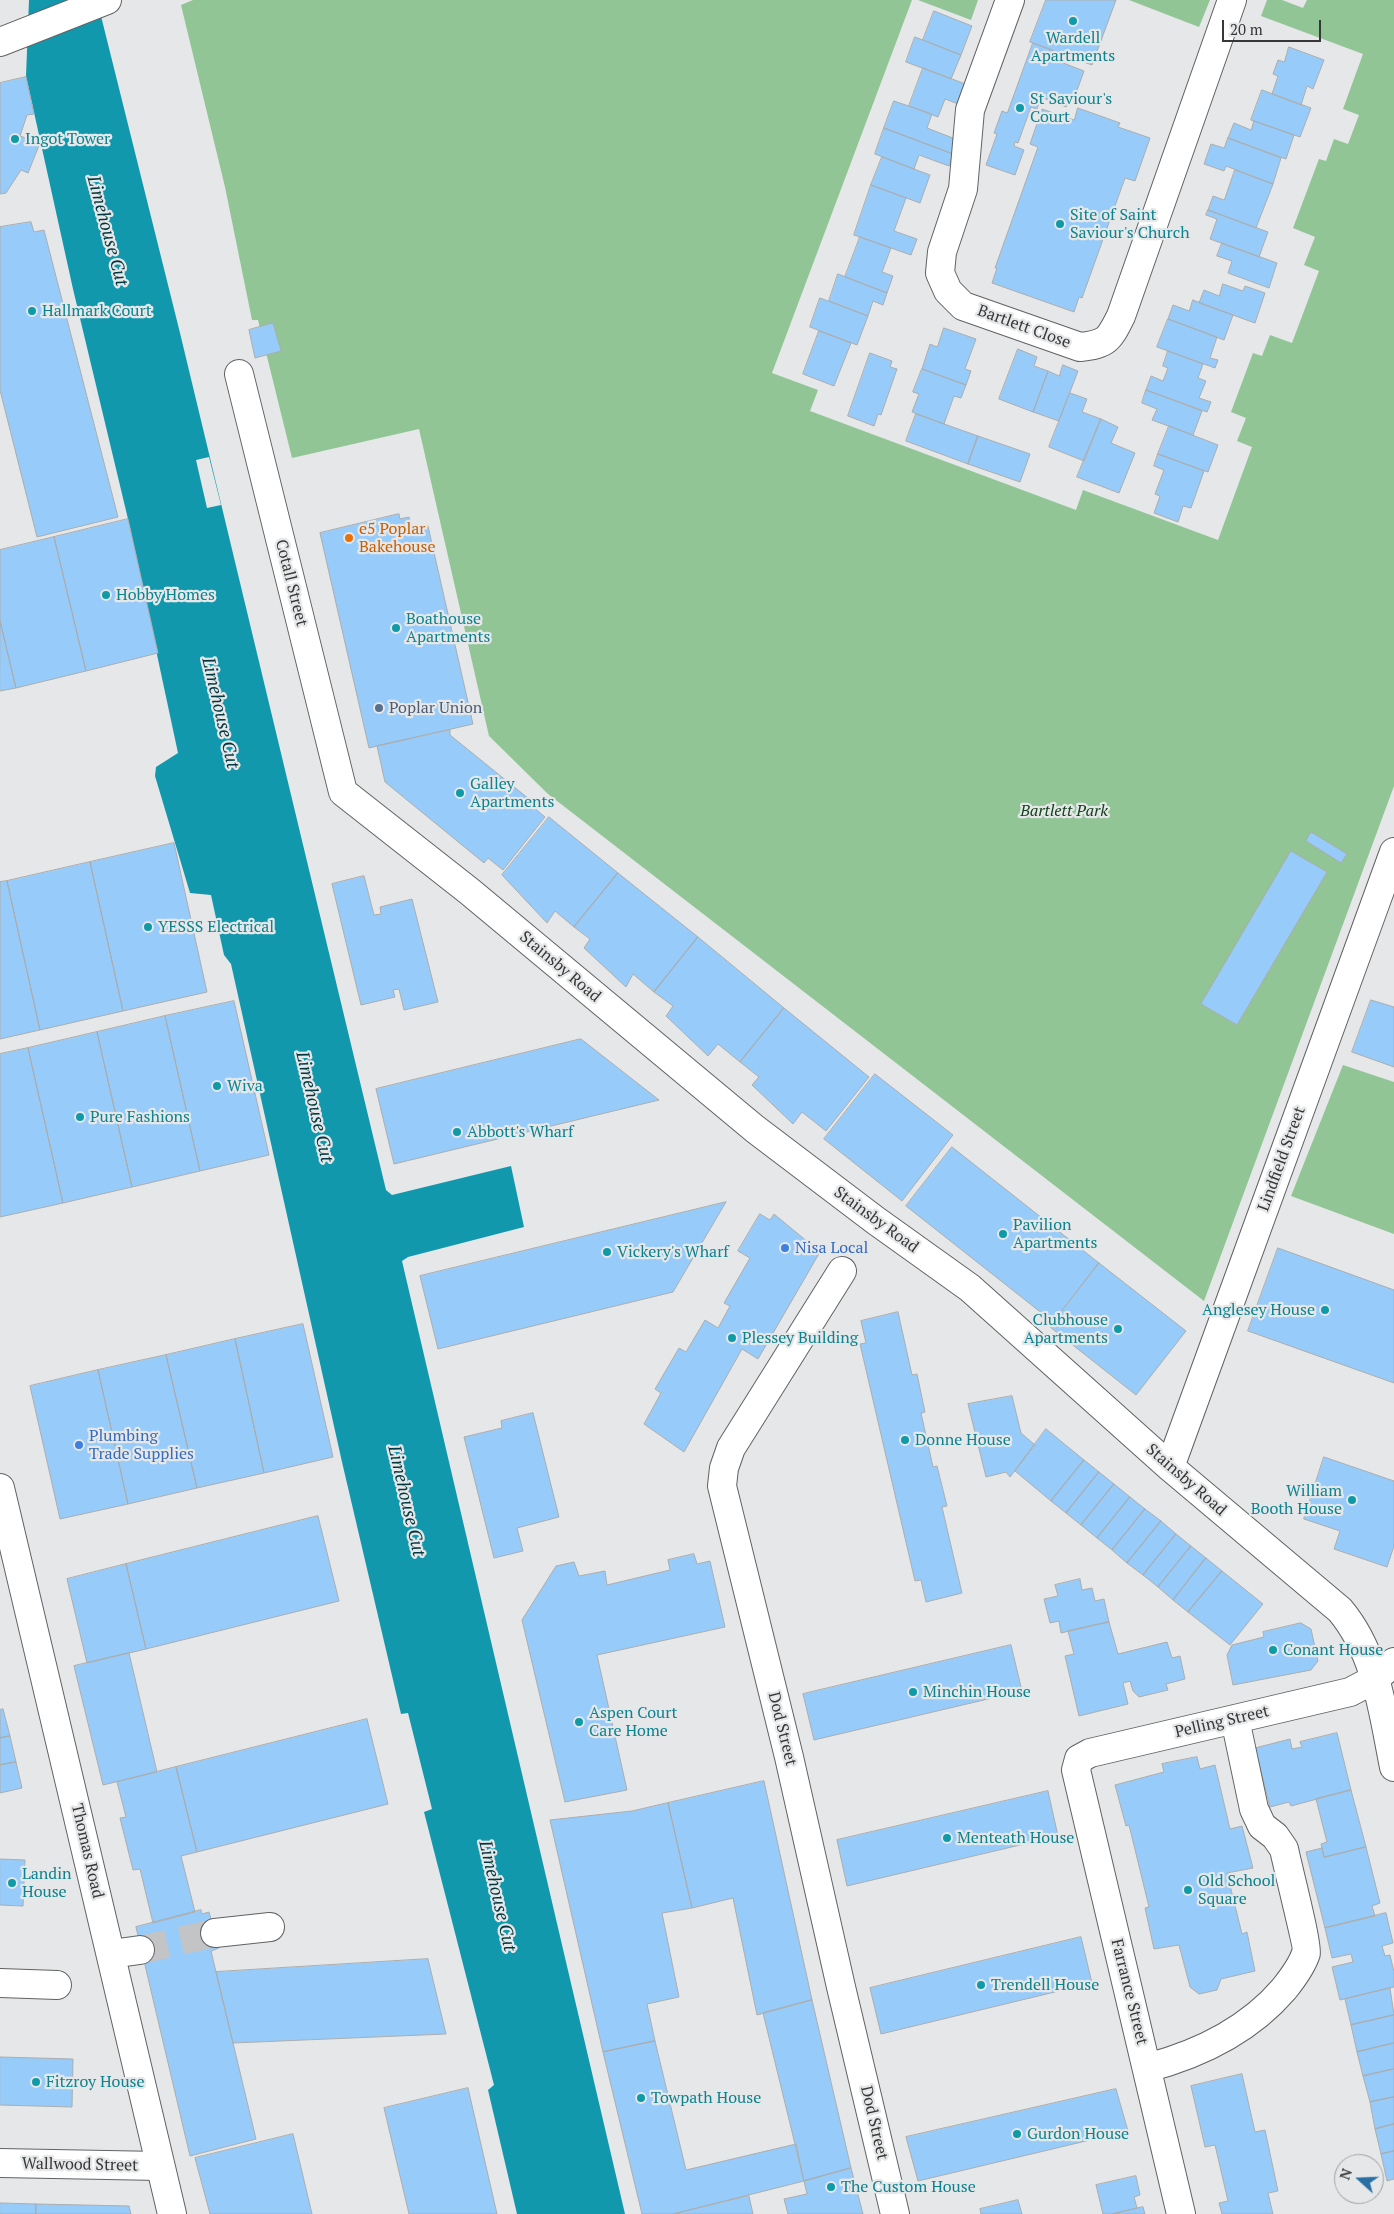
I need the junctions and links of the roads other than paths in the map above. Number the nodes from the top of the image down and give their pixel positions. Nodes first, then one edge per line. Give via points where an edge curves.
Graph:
1 (107, 0) edge
2 (1010, 0) edge
3 (1232, 0) edge
4 (7, 38) edge
5 (239, 374) dead end
6 (343, 792) joint
7 (1394, 852) edge
8 (842, 1271) dead end
9 (1170, 1467) junction
10 (0, 1488) edge
11 (1384, 1670) edge
12 (1235, 1719) junction
13 (1394, 1767) edge
14 (1076, 1770) joint
15 (270, 1927) dead end
16 (215, 1933) tunnel mouth
17 (140, 1950) tunnel mouth
18 (111, 1954) junction
19 (0, 1983) edge
20 (57, 1985) dead end
21 (1147, 2068) junction
22 (0, 2163) edge
23 (160, 2166) junction
24 (172, 2214) edge
25 (895, 2214) edge
26 (1181, 2214) edge

1 - 4 street
2 - 3 street, Bartlett Close via 970,110 964,189 942,252 940,273 948,291 963,306 1080,347 1100,345 1112,334 1121,316
5 - 6 street, Cotall Street
6 - 9 street, Stainsby Road via 469,890 755,1129 970,1288
7 - 9 street, Lindfield Street
8 - 25 street, Dod Street via 732,1448 724,1468 722,1486
9 - 11 street, Stainsby Road via 1340,1610
10 - 18 street, Thomas Road
11 - 12 street, Pelling Street via 1350,1692
11 - 13 street, Stainsby Road
12 - 14 street, Pelling Street via 1090,1753 1079,1759
12 - 21 street via 1254,1809 1262,1826 1284,1849 1307,1952 1287,1985 1244,2027 1180,2059
14 - 21 street, Farrance Street
15 - 16 street
17 - 18 street
18 - 23 street, Thomas Road
19 - 20 street
21 - 26 street, Farrance Street
22 - 23 street, Wallwood Street
23 - 24 street, Thomas Road

